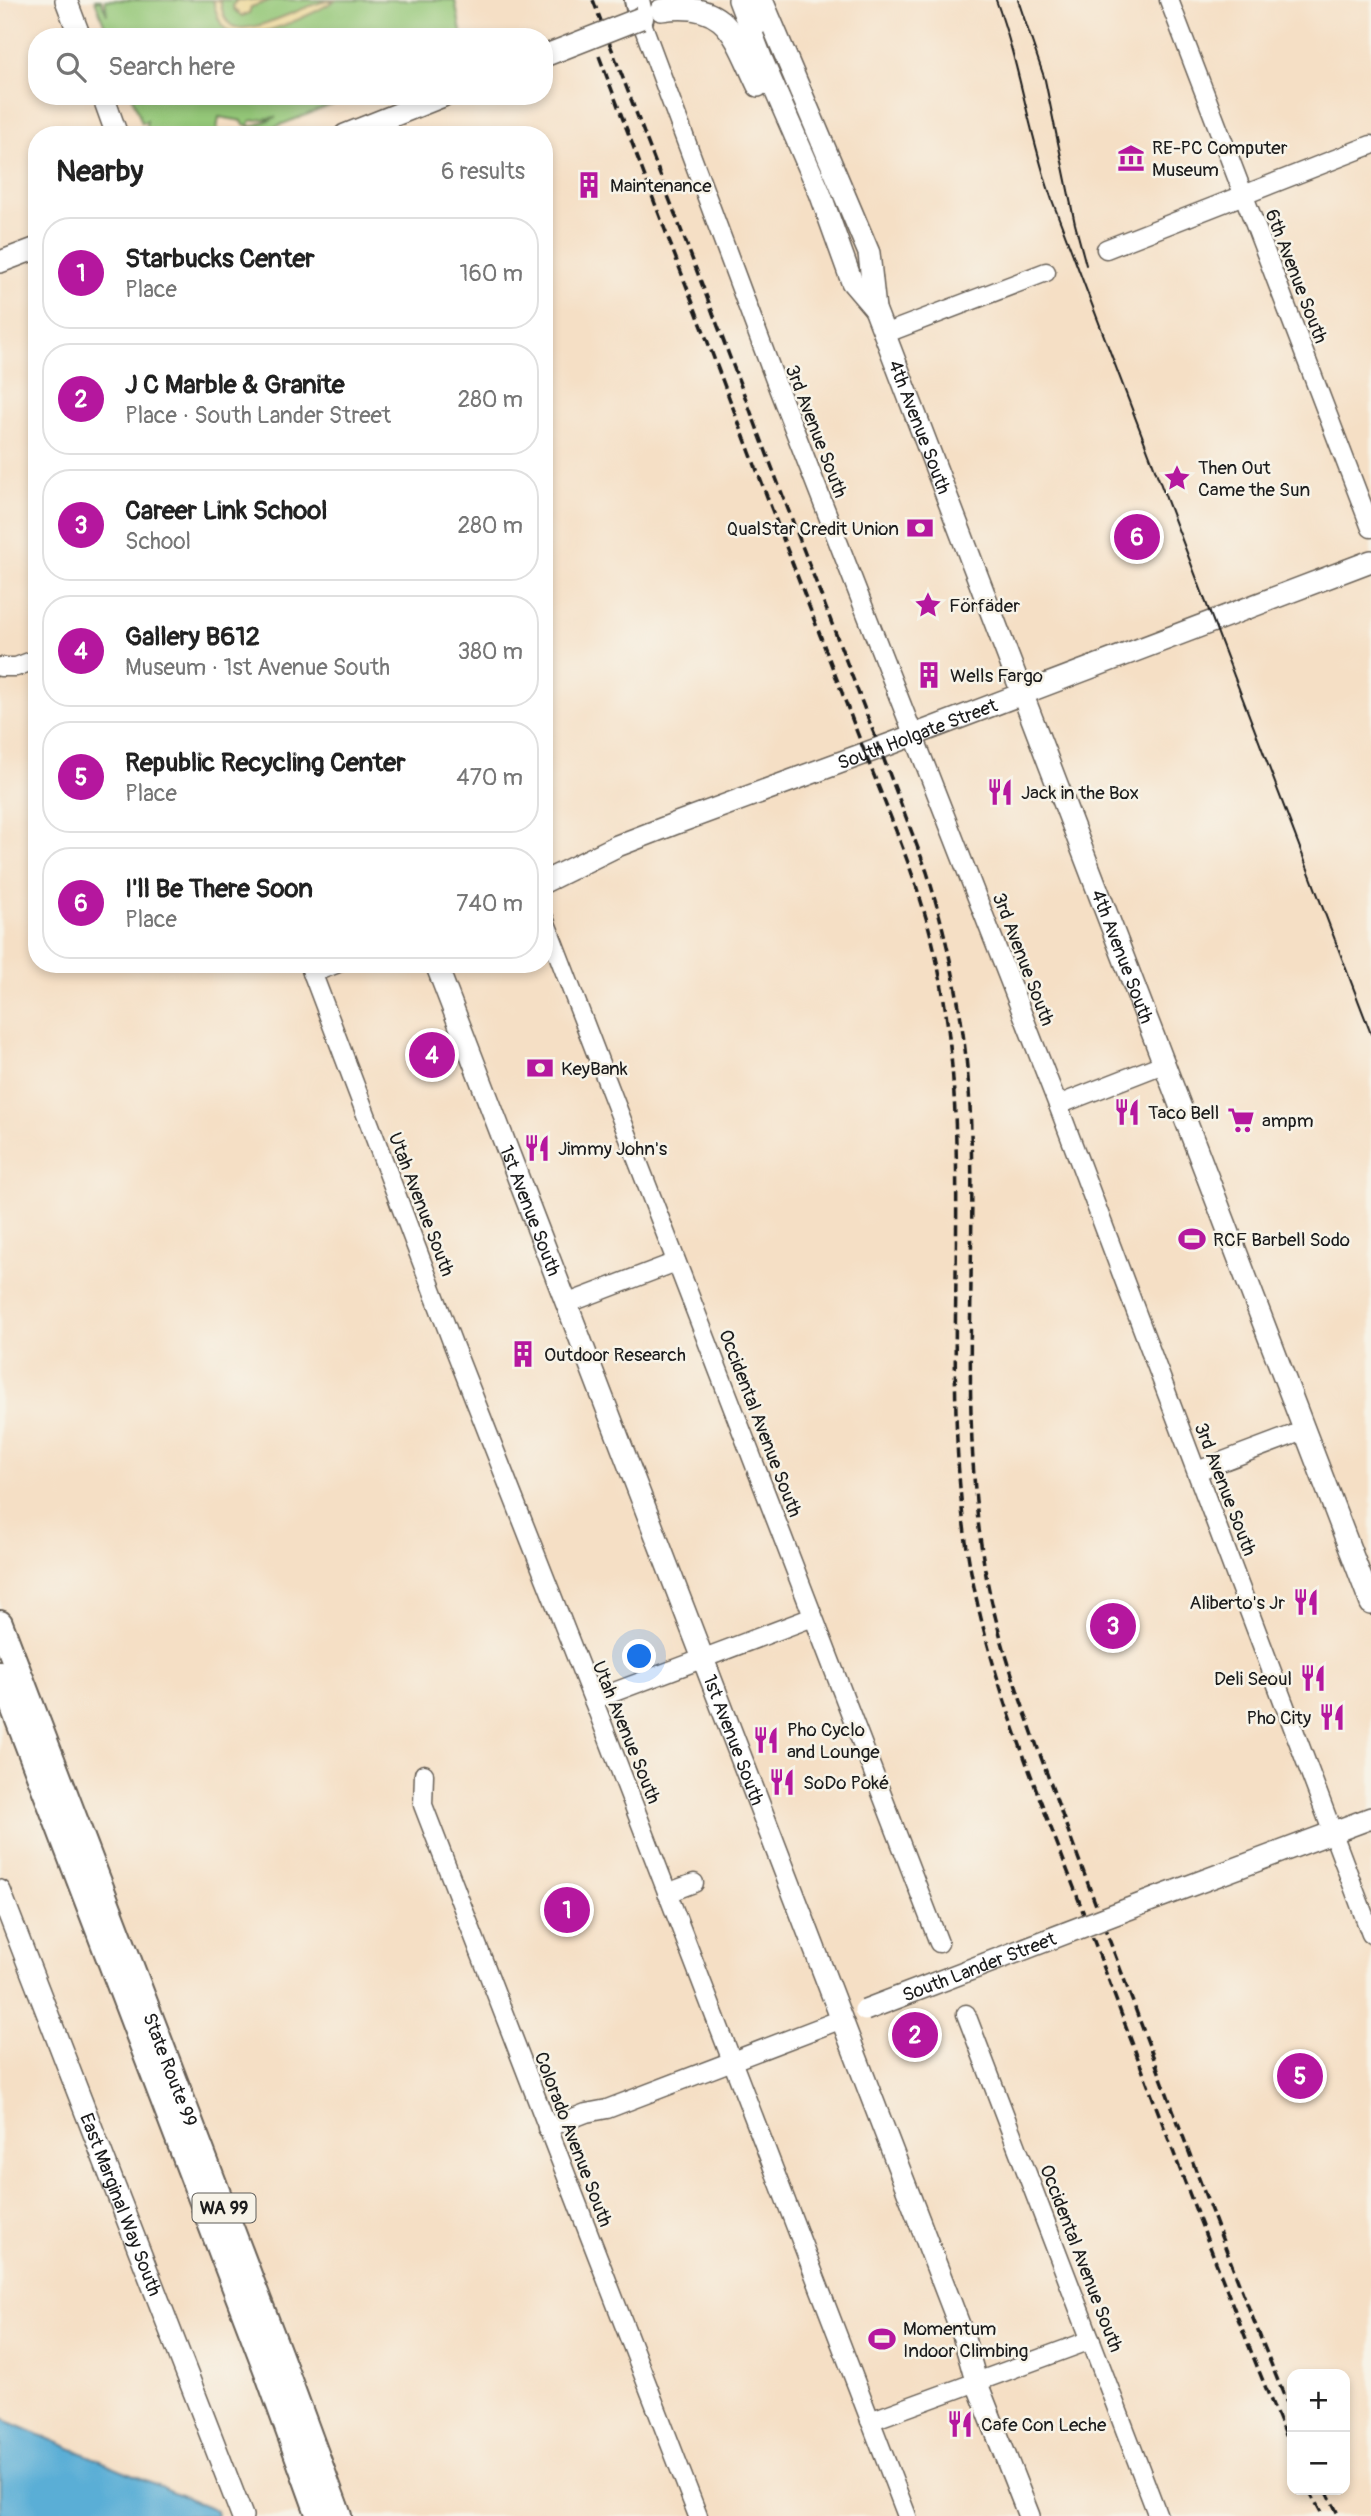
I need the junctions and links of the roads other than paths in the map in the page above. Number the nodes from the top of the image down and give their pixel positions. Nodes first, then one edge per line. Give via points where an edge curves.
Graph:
1 (66, 0) edge
2 (739, 0) edge
3 (1169, 0) edge
4 (660, 5) edge
5 (756, 5) edge
6 (77, 28) edge
7 (553, 52) edge
8 (106, 105) edge
9 (420, 105) edge
10 (114, 126) edge
11 (367, 126) edge
12 (1371, 145) edge
13 (1244, 195) junction
14 (832, 225) junction
15 (1106, 249) dead end
16 (28, 253) edge
17 (0, 262) edge
18 (1046, 272) dead end
19 (875, 309) junction
20 (884, 334) junction
21 (1371, 528) edge
22 (1371, 561) edge
23 (28, 662) edge
24 (0, 667) edge
25 (1021, 694) junction
26 (915, 735) junction
27 (553, 878) edge
28 (553, 941) edge
29 (312, 973) edge
30 (439, 973) edge
31 (1163, 1064) junction
32 (1058, 1105) junction
33 (676, 1262) junction
34 (566, 1304) junction
35 (1303, 1431) junction
36 (1197, 1471) junction
37 (1371, 1604) edge
38 (813, 1617) junction
39 (0, 1623) edge
40 (703, 1659) junction
41 (0, 1673) edge
42 (593, 1700) junction
43 (424, 1774) dead end
44 (1371, 1818) edge
45 (1333, 1832) junction
46 (694, 1882) dead end
47 (0, 1891) edge
48 (667, 1893) junction
49 (1371, 1934) edge
50 (939, 1943) dead end
51 (965, 2014) dead end
52 (842, 2019) junction
53 (732, 2061) junction
54 (547, 2128) junction
55 (1091, 2340) junction
56 (976, 2381) junction
57 (870, 2421) junction
58 (327, 2509) edge
59 (242, 2516) edge
60 (698, 2516) edge
61 (907, 2516) edge
62 (1030, 2516) edge
63 (1158, 2516) edge

1 - 6 main road
2 - 14 main road, 4th Avenue South
3 - 13 street, 6th Avenue South
4 - 7 main road, bridge
4 - 14 main road via 698,7 729,26 809,199
4 - 26 street, 3rd Avenue South via 778,388
5 - 19 main road via 859,257
5 - 19 main road, 4th Avenue South via 869,253
8 - 10 main road
9 - 11 main road
12 - 13 street
13 - 15 street
13 - 21 street, 6th Avenue South
14 - 19 main road, 4th Avenue South via 852,282
16 - 17 main road
18 - 20 street
19 - 20 main road, 4th Avenue South
20 - 25 main road, 4th Avenue South
22 - 25 main road, South Holgate Street
23 - 24 street
25 - 26 main road, South Holgate Street
25 - 31 main road, 4th Avenue South
26 - 27 main road, South Holgate Street via 617,846
26 - 32 street, 3rd Avenue South
28 - 33 street, Occidental Avenue South
29 - 42 street, Utah Avenue South
30 - 34 main road, 1st Avenue South
31 - 32 street
31 - 35 main road, 4th Avenue South
32 - 36 street, 3rd Avenue South
33 - 34 street
33 - 38 street, Occidental Avenue South
34 - 40 main road, 1st Avenue South
35 - 36 street
35 - 37 main road, 4th Avenue South
36 - 45 street, 3rd Avenue South
38 - 40 street
38 - 50 street, Occidental Avenue South
39 - 58 highway, State Route 99 / WA 99 via 278,2348
40 - 42 street
40 - 52 main road, 1st Avenue South
41 - 58 highway, State Route 99 / WA 99 via 267,2372
42 - 48 street, Utah Avenue South
43 - 54 street, Colorado Avenue South via 423,1805
44 - 45 main road, South Lander Street
45 - 49 street, 3rd Avenue South
45 - 52 main road, South Lander Street, bridge
46 - 48 street
47 - 59 main road, East Marginal Way South
48 - 53 street, Utah Avenue South
51 - 55 street, Occidental Avenue South
52 - 53 street, South Lander Street
52 - 56 main road, 1st Avenue South via 963,2335
53 - 54 street, South Lander Street
53 - 57 street, Utah Avenue South
54 - 60 street, Colorado Avenue South
55 - 56 street
55 - 63 street, Occidental Avenue South
56 - 57 street
56 - 62 main road, 1st Avenue South
57 - 61 street, Utah Avenue South

